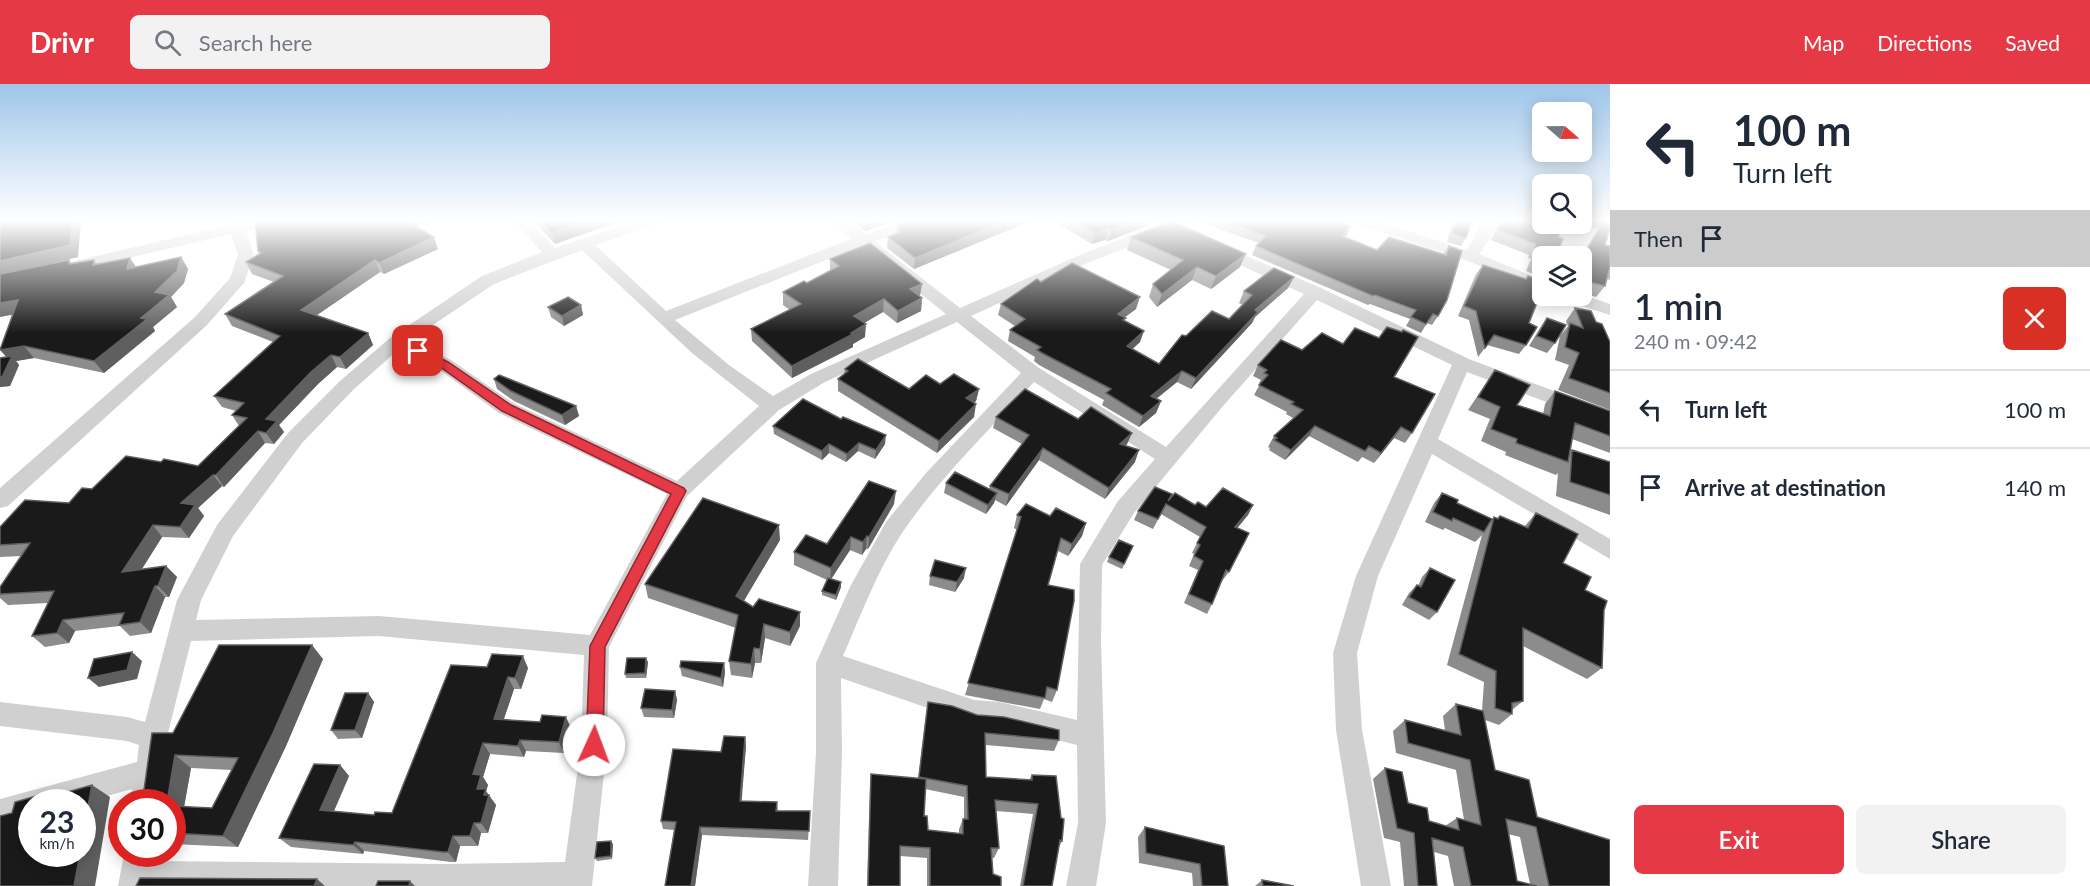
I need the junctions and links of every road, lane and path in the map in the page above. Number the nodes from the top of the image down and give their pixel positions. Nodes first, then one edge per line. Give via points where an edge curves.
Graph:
1 (107, 257) edge
2 (245, 257) edge
3 (544, 257) edge
4 (600, 257) edge
5 (818, 257) edge
6 (885, 257) edge
7 (1092, 257) edge
8 (1241, 257) edge
9 (1472, 257) edge
10 (56, 269) edge
11 (1532, 282) edge
12 (1315, 292) junction
13 (1592, 304) edge
14 (1610, 310) edge
15 (961, 314) junction
16 (665, 318) junction
17 (396, 342) junction
18 (1462, 363) junction
19 (1032, 372) junction
20 (772, 405) junction
21 (1610, 419) edge
22 (1427, 442) junction
23 (1168, 458) junction
24 (679, 491) junction
25 (0, 500) edge
26 (1610, 550) edge
27 (182, 631) junction
28 (597, 646) junction
29 (828, 663) junction
30 (0, 714) edge
31 (1091, 736) junction
32 (154, 737) junction
33 (147, 772) junction
34 (85, 789) edge
35 (145, 789) edge
36 (18, 808) edge
37 (0, 813) edge
38 (136, 872) edge
39 (577, 882) edge
40 (823, 886) edge
41 (1081, 886) edge
42 (1376, 886) edge

1 - 10 street
2 - 25 street via 238,279 201,321
3 - 17 street via 488,280
4 - 16 street
5 - 16 street
6 - 15 street
7 - 15 street
8 - 12 street
9 - 11 street
12 - 18 street
12 - 23 street
13 - 14 street
15 - 19 street
15 - 20 street via 818,378
16 - 20 street via 736,382
17 - 24 street via 444,364 506,408
17 - 27 street via 295,438 225,531 189,600
18 - 21 street
18 - 22 street
19 - 23 street
19 - 29 street via 933,478 894,528
20 - 24 street
22 - 26 street
22 - 42 street via 1367,576 1345,653 1349,730
23 - 31 street via 1126,507 1091,564
24 - 28 street
27 - 28 street via 379,626
27 - 32 street
28 - 39 street via 594,745
29 - 31 street via 974,712 999,714
29 - 40 street
30 - 32 street via 127,729
31 - 41 street via 1092,823
32 - 33 street
33 - 34 street
33 - 35 street
36 - 37 street
38 - 39 street

